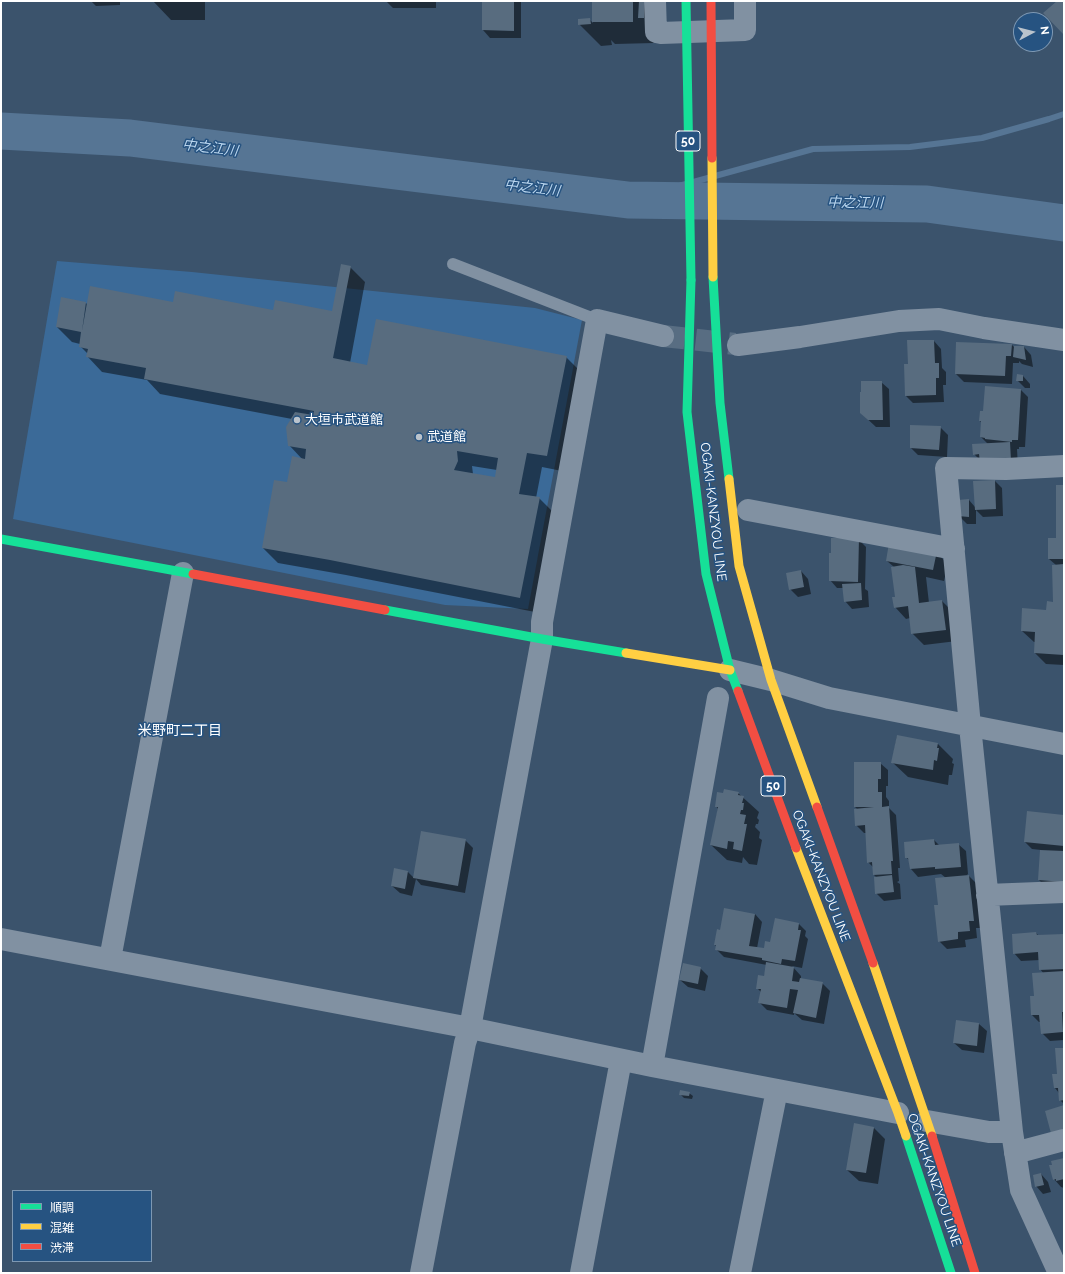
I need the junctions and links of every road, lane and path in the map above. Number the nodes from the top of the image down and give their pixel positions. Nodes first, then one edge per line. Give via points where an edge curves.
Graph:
1 (655, 1) edge
2 (686, 1) edge
3 (711, 1) edge
4 (745, 1) edge
5 (453, 264) dead end
6 (597, 320) junction
7 (663, 336) tunnel mouth
8 (1064, 340) edge
9 (738, 345) tunnel mouth
10 (1064, 466) edge
11 (748, 510) dead end
12 (1, 539) edge
13 (954, 549) junction
14 (183, 573) junction
15 (542, 639) junction
16 (730, 670) junction
17 (771, 680) junction
18 (718, 698) dead end
19 (970, 726) junction
20 (1064, 744) edge
21 (1064, 892) edge
22 (988, 895) junction
23 (1, 939) edge
24 (110, 959) junction
25 (470, 1028) junction
26 (621, 1060) junction
27 (652, 1066) junction
28 (777, 1090) junction
29 (898, 1113) junction
30 (927, 1121) junction
31 (1012, 1132) junction
32 (1064, 1140) edge
33 (1015, 1153) junction
34 (421, 1273) edge
35 (581, 1273) edge
36 (740, 1273) edge
37 (951, 1273) edge
38 (975, 1273) edge
39 (1059, 1273) edge

1 - 4 street via 656,32 661,33 745,30
2 - 16 main road, OGAKI-KANZYOU LINE / 50, bridge via 691,280 688,412 706,574
3 - 17 main road, OGAKI-KANZYOU LINE / 50, bridge via 713,277 720,403 740,566
5 - 6 lane
6 - 7 street
6 - 15 street via 542,622
8 - 9 street via 939,319 899,321
10 - 13 street via 1006,469 946,468
11 - 13 street
12 - 14 main road
13 - 19 street
14 - 15 main road
14 - 24 street
15 - 16 main road
15 - 25 street
16 - 17 street
16 - 29 main road, OGAKI-KANZYOU LINE / 50
17 - 19 street via 829,698
17 - 30 main road, OGAKI-KANZYOU LINE / 50 via 846,886
18 - 27 street
19 - 20 street
19 - 22 street
21 - 22 street
22 - 31 street
23 - 24 street
24 - 25 street
25 - 26 street
25 - 34 street
26 - 27 street
26 - 35 street
27 - 28 street
28 - 29 street
28 - 36 street
29 - 37 main road, OGAKI-KANZYOU LINE / 50
30 - 31 street via 989,1132
30 - 38 main road, OGAKI-KANZYOU LINE / 50
31 - 33 street
32 - 33 street
33 - 39 street via 1021,1190

